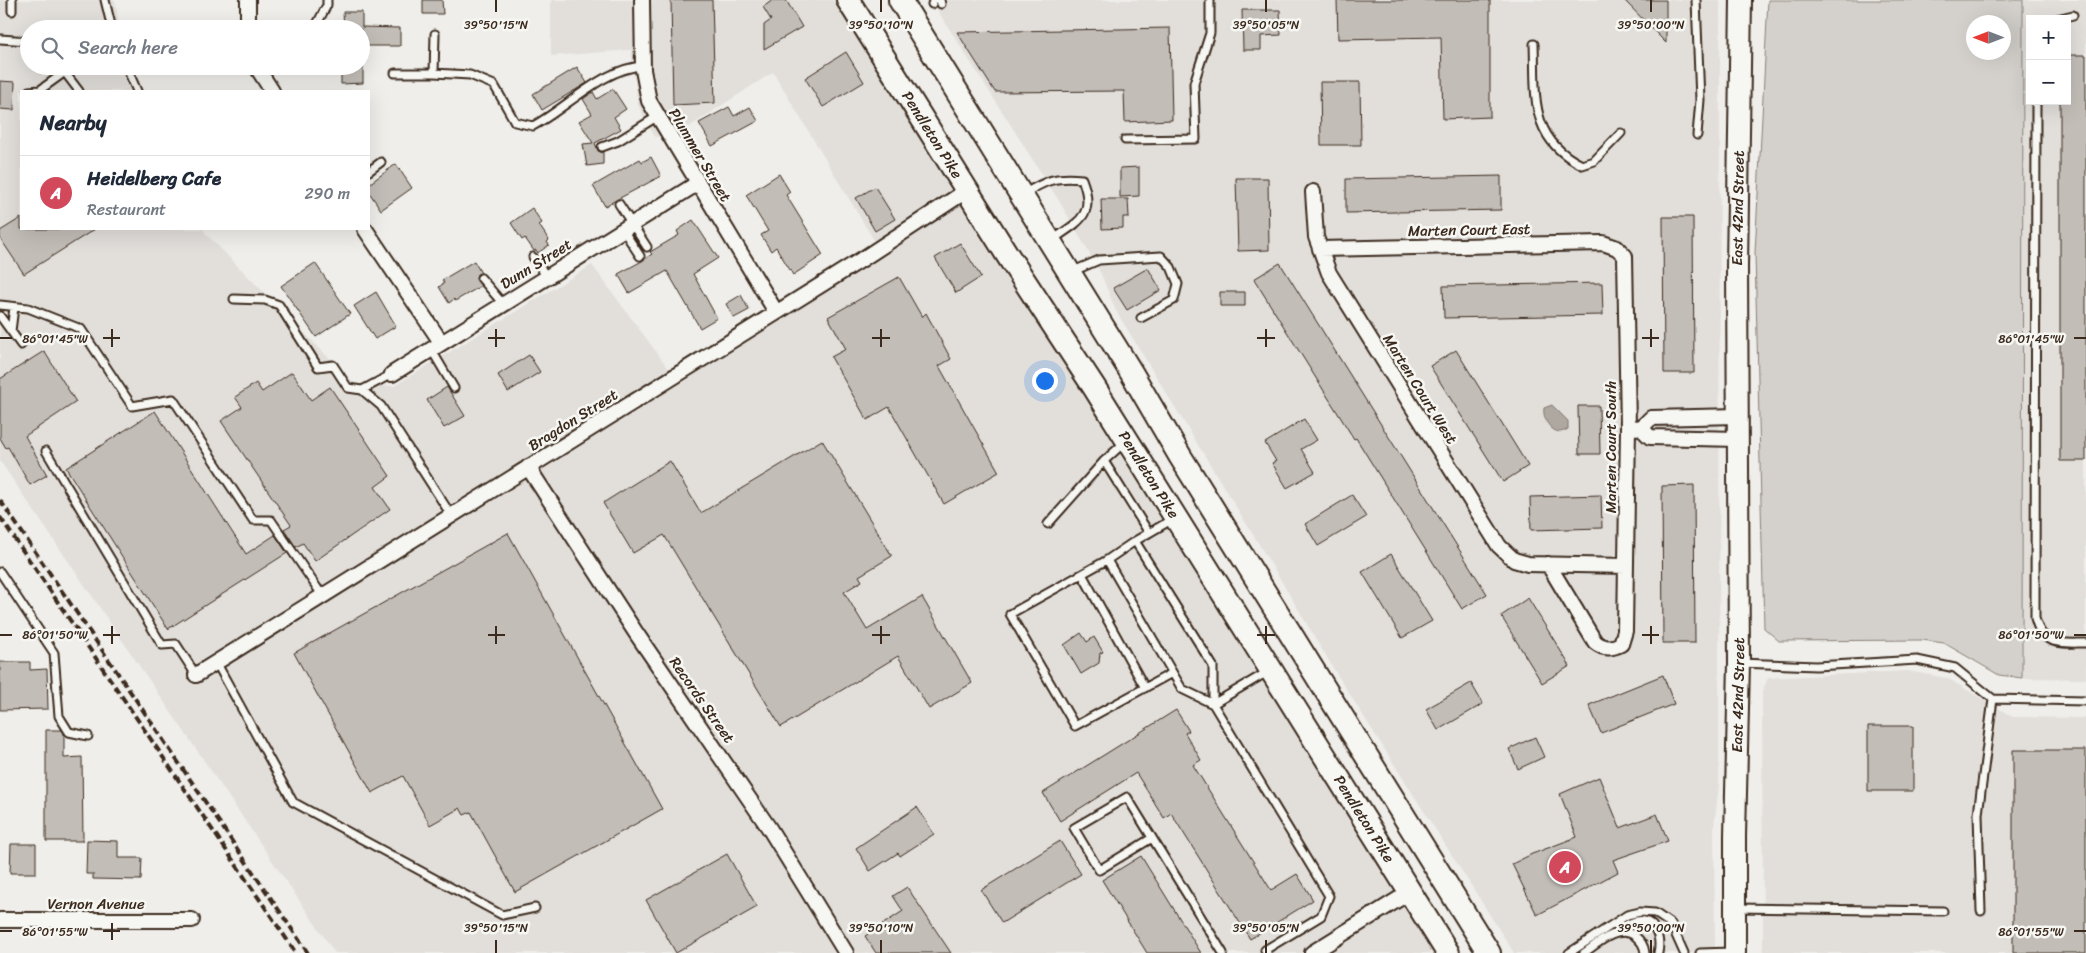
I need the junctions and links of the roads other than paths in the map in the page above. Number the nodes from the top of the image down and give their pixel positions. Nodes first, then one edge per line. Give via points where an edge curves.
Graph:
1 (12, 0) edge
2 (105, 0) edge
3 (248, 0) edge
4 (327, 0) edge
5 (642, 0) edge
6 (848, 0) edge
7 (900, 0) edge
8 (1210, 0) edge
9 (1696, 0) edge
10 (1741, 0) edge
11 (12, 11) dead end
12 (110, 20) edge
13 (248, 20) edge
14 (319, 20) edge
15 (434, 34) dead end
16 (0, 39) edge
17 (20, 40) edge
18 (1534, 44) dead end
19 (643, 66) junction
20 (395, 73) dead end
21 (434, 73) junction
22 (56, 75) edge
23 (67, 75) edge
24 (130, 75) edge
25 (262, 75) edge
26 (40, 90) edge
27 (78, 90) edge
28 (137, 90) edge
29 (271, 90) edge
30 (2036, 105) edge
31 (658, 116) junction
32 (1621, 133) dead end
33 (1697, 135) dead end
34 (1125, 140) dead end
35 (602, 147) dead end
36 (381, 162) dead end
37 (370, 170) edge
38 (698, 183) junction
39 (966, 191) junction
40 (1313, 192) dead end
41 (1021, 195) junction
42 (619, 204) dead end
43 (627, 227) junction
44 (366, 230) edge
45 (1050, 242) junction
46 (647, 247) dead end
47 (1617, 248) joint
48 (1320, 249) junction
49 (640, 256) dead end
50 (533, 257) dead end
51 (1069, 272) junction
52 (547, 277) junction
53 (481, 278) dead end
54 (234, 299) dead end
55 (503, 304) junction
56 (0, 305) edge
57 (14, 307) junction
58 (776, 312) junction
59 (0, 316) edge
60 (1141, 318) dead end
61 (11, 331) junction
62 (21, 345) dead end
63 (436, 345) junction
64 (392, 374) joint
65 (454, 388) dead end
66 (362, 390) junction
67 (1738, 416) junction
68 (1634, 428) junction
69 (1738, 439) junction
70 (1127, 440) junction
71 (46, 451) dead end
72 (1104, 461) junction
73 (528, 467) junction
74 (451, 515) junction
75 (1176, 518) junction
76 (1048, 524) dead end
77 (1149, 533) junction
78 (1135, 541) junction
79 (1107, 560) junction
80 (1548, 564) junction
81 (1626, 566) junction
82 (0, 572) edge
83 (1082, 574) junction
84 (322, 596) junction
85 (2086, 642) edge
86 (216, 662) junction
87 (1739, 662) junction
88 (1271, 670) junction
89 (1172, 672) junction
90 (196, 675) joint
91 (1145, 688) junction
92 (1993, 699) junction
93 (2086, 701) edge
94 (1213, 704) junction
95 (88, 736) dead end
96 (1152, 838) junction
97 (1410, 892) junction
98 (535, 908) dead end
99 (1736, 908) junction
100 (1944, 911) dead end
101 (1981, 911) dead end
102 (0, 920) edge
103 (192, 920) dead end
104 (1614, 934) junction
105 (1443, 949) edge
106 (1735, 952) edge
107 (846, 953) edge
108 (1223, 953) edge
109 (1267, 953) edge
110 (1312, 953) edge
111 (1490, 953) edge
112 (1569, 953) edge
113 (1584, 953) edge
114 (1645, 953) edge
115 (1658, 953) edge
116 (1684, 953) edge
117 (1700, 953) edge

1 - 11 lane
2 - 12 lane
3 - 13 street
4 - 14 lane
5 - 19 street, Plummer Street
6 - 39 main road, Pendleton Pike
7 - 41 main road
8 - 34 lane via 1210,33 1194,83 1196,139
9 - 33 lane via 1700,100
10 - 67 street, East 42nd Street
15 - 21 lane
16 - 17 lane
18 - 32 lane via 1538,116 1545,133 1568,158 1582,165 1594,161
19 - 21 lane via 629,66 613,72 533,126 515,122 494,86 470,75
19 - 31 street, Plummer Street via 646,95
20 - 21 lane
22 - 26 lane
23 - 27 lane
24 - 28 lane
25 - 29 street
30 - 85 lane via 2035,618 2044,637 2054,642
31 - 35 lane
31 - 38 street, Plummer Street
36 - 37 lane
38 - 43 street, Dunn Street
38 - 58 street, Plummer Street
39 - 58 street, Bragdon Street
39 - 70 main road, Pendleton Pike
40 - 48 street, Marten Court West
41 - 45 main road
41 - 45 lane via 1048,179 1082,179 1087,193 1087,209 1077,222
42 - 43 lane
43 - 46 lane
43 - 49 lane
43 - 52 street, Dunn Street
44 - 63 street
45 - 51 main road
47 - 48 street, Marten Court East via 1603,244
47 - 68 street, Marten Court South via 1626,262
48 - 80 street, Marten Court West via 1338,289 1498,546 1517,561
50 - 52 lane
51 - 60 lane via 1099,260 1161,256 1178,284 1174,300
51 - 111 main road via 1190,473
52 - 55 street, Dunn Street
53 - 55 lane
54 - 66 lane via 265,300 278,305 318,366 333,365 348,388
55 - 63 street, Dunn Street
56 - 57 lane
57 - 61 lane
57 - 84 lane via 28,308 81,329 132,406 173,399 253,520 270,520
58 - 73 street, Bragdon Street
59 - 61 lane
61 - 62 lane
63 - 64 street, Dunn Street
63 - 65 lane
64 - 66 lane
66 - 74 lane via 381,406
67 - 68 street via 1651,418
67 - 69 street, East 42nd Street
68 - 69 street via 1650,437
68 - 81 street, Marten Court South
69 - 87 street, East 42nd Street
70 - 72 lane
70 - 75 main road, Pendleton Pike
71 - 90 lane via 162,645 176,644
72 - 76 lane
72 - 77 lane
73 - 74 street, Bragdon Street
73 - 107 street, Records Street via 769,828
74 - 84 street, Bragdon Street
75 - 77 lane
75 - 88 main road, Pendleton Pike
77 - 78 lane
78 - 79 lane
78 - 94 lane via 1213,666
79 - 83 lane
79 - 89 lane
80 - 81 street, Marten Court West
80 - 81 street, Marten Court South via 1595,642 1605,648 1621,644 1624,636
82 - 95 lane via 54,653 59,716 69,732
83 - 91 lane
83 - 91 lane via 1010,614 1075,726
84 - 86 street, Bragdon Street
86 - 90 street, Bragdon Street
86 - 98 lane via 294,802 502,915
87 - 92 lane via 1816,666 1917,660 1955,668
87 - 99 street, East 42nd Street
88 - 94 lane
88 - 97 main road, Pendleton Pike
89 - 91 lane
89 - 94 lane via 1182,689
92 - 93 lane
92 - 101 lane via 1978,814
94 - 109 lane via 1329,896 1321,916 1265,950
96 - 96 lane via 1126,797 1074,828 1099,870
96 - 108 lane
97 - 105 main road, Pendleton Pike
97 - 110 street
99 - 100 lane
99 - 106 street, East 42nd Street
102 - 103 street, Vernon Avenue
104 - 113 lane
104 - 114 lane via 1632,934 1641,941
104 - 115 lane via 1632,922 1647,922 1656,929
106 - 117 lane
112 - 116 lane via 1627,915 1640,912 1655,913 1671,924

